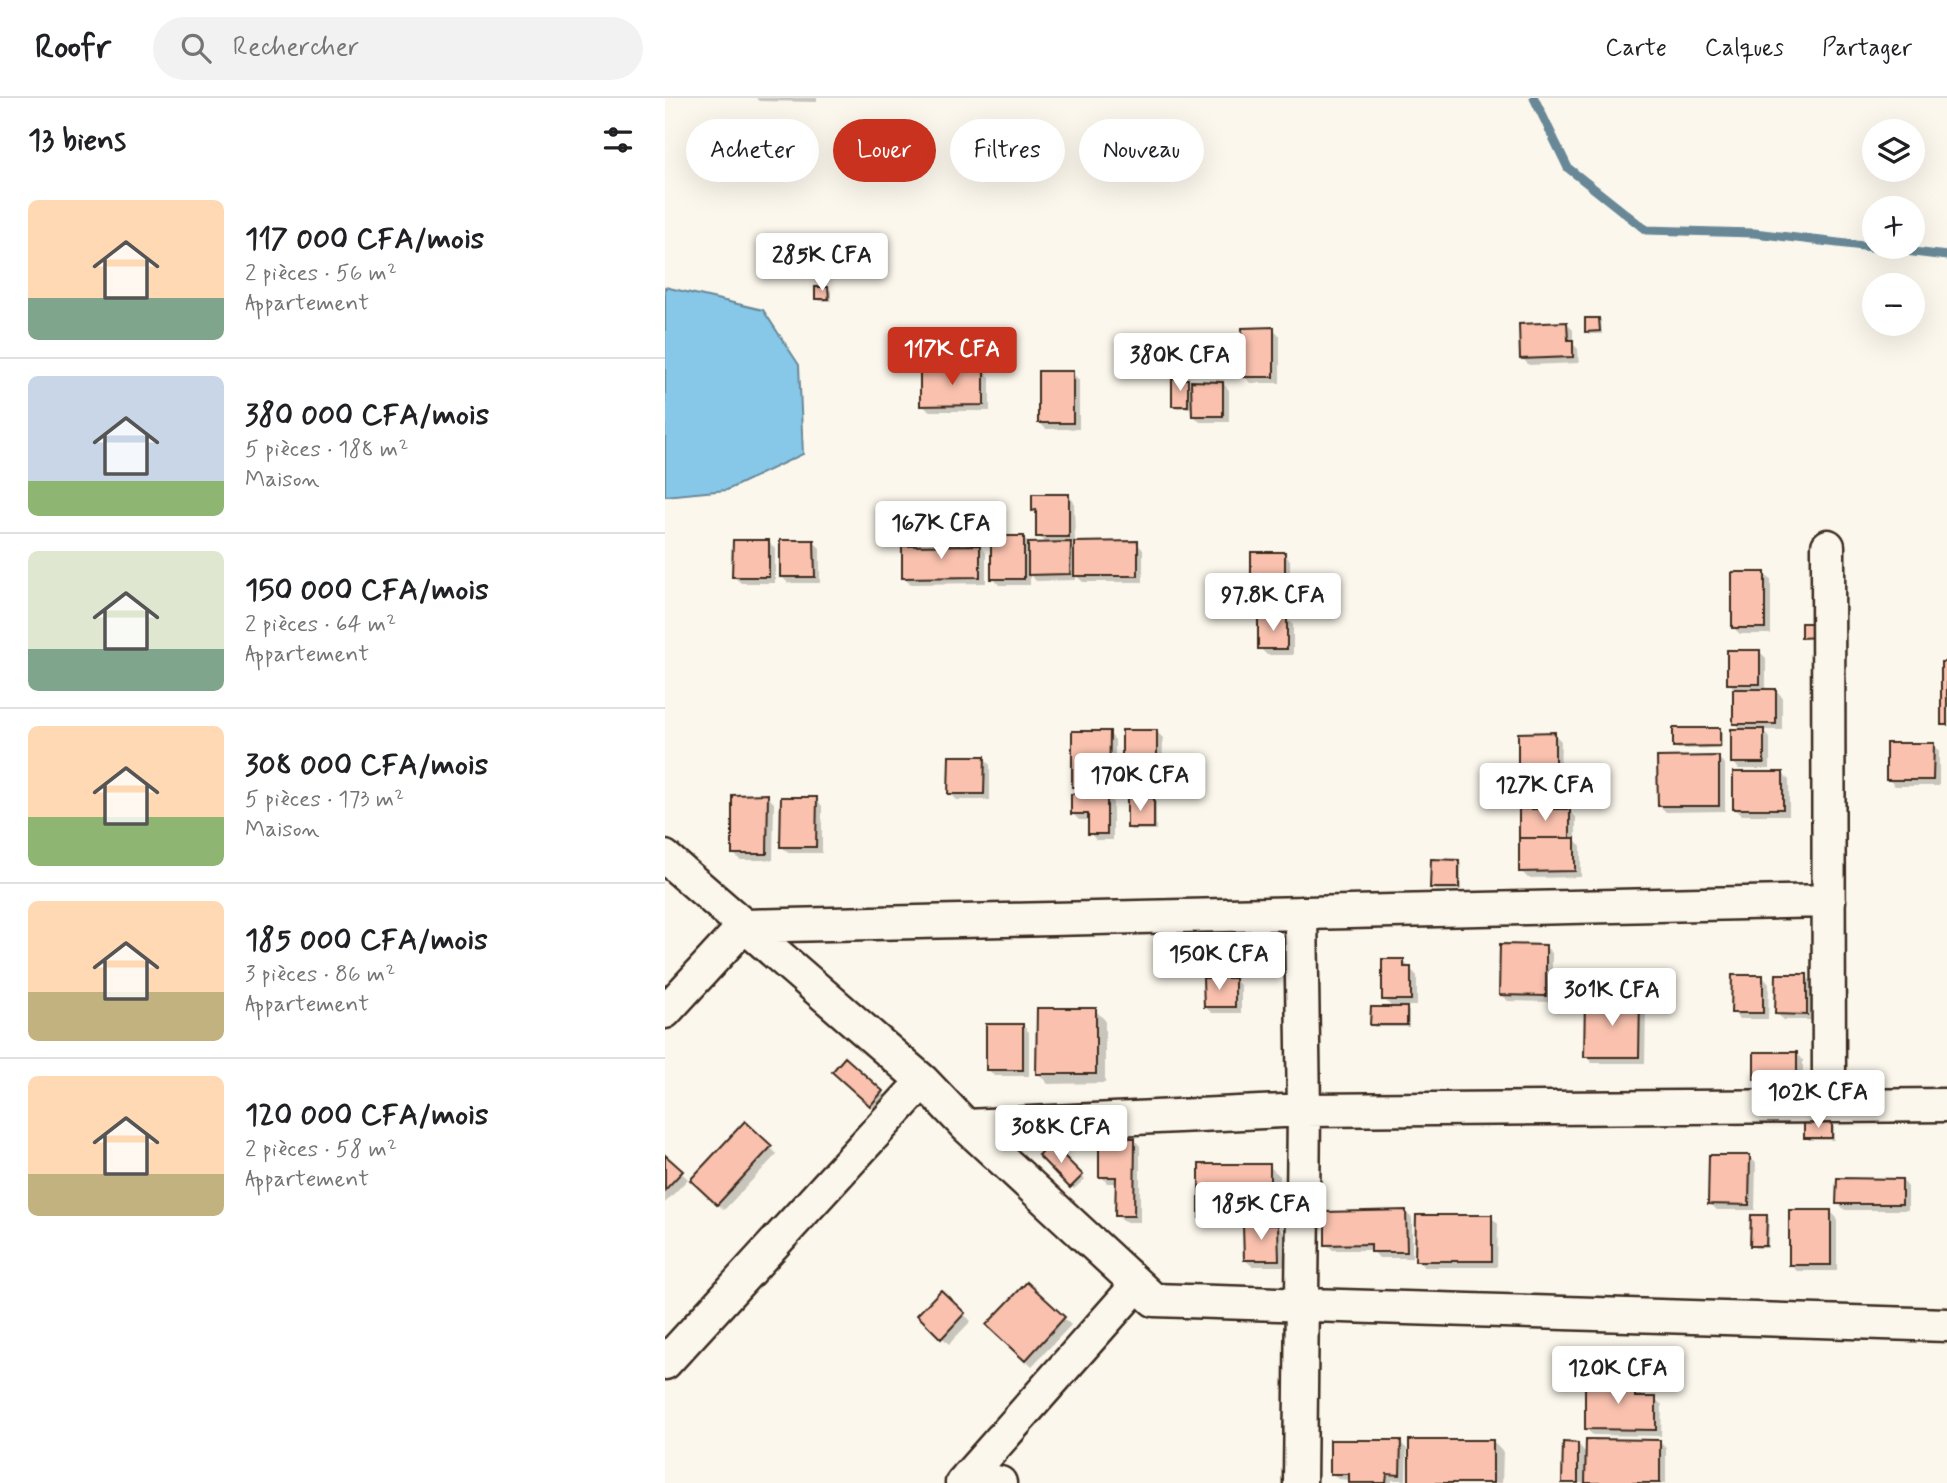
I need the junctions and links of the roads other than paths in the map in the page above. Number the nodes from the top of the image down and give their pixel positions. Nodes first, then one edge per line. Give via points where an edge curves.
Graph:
1 (1828, 546) dead end
2 (665, 857) edge
3 (1829, 901) junction
4 (1301, 914) junction
5 (744, 926) junction
6 (665, 1012) edge
7 (923, 1082) junction
8 (1829, 1105) junction
9 (1947, 1105) edge
10 (1304, 1110) junction
11 (966, 1126) junction
12 (1137, 1285) junction
13 (1301, 1304) junction
14 (1947, 1325) edge
15 (665, 1363) edge
16 (965, 1479) edge
17 (1000, 1483) edge
18 (1300, 1483) edge

1 - 3 street
2 - 5 street
3 - 4 street
3 - 8 street
4 - 5 street
4 - 10 street
5 - 6 street
5 - 7 street
7 - 11 street
7 - 15 street
8 - 9 street
8 - 10 street
10 - 11 street
10 - 13 street
11 - 12 street
12 - 13 street via 1154,1300
12 - 16 street
13 - 14 street
13 - 18 street
16 - 17 street

